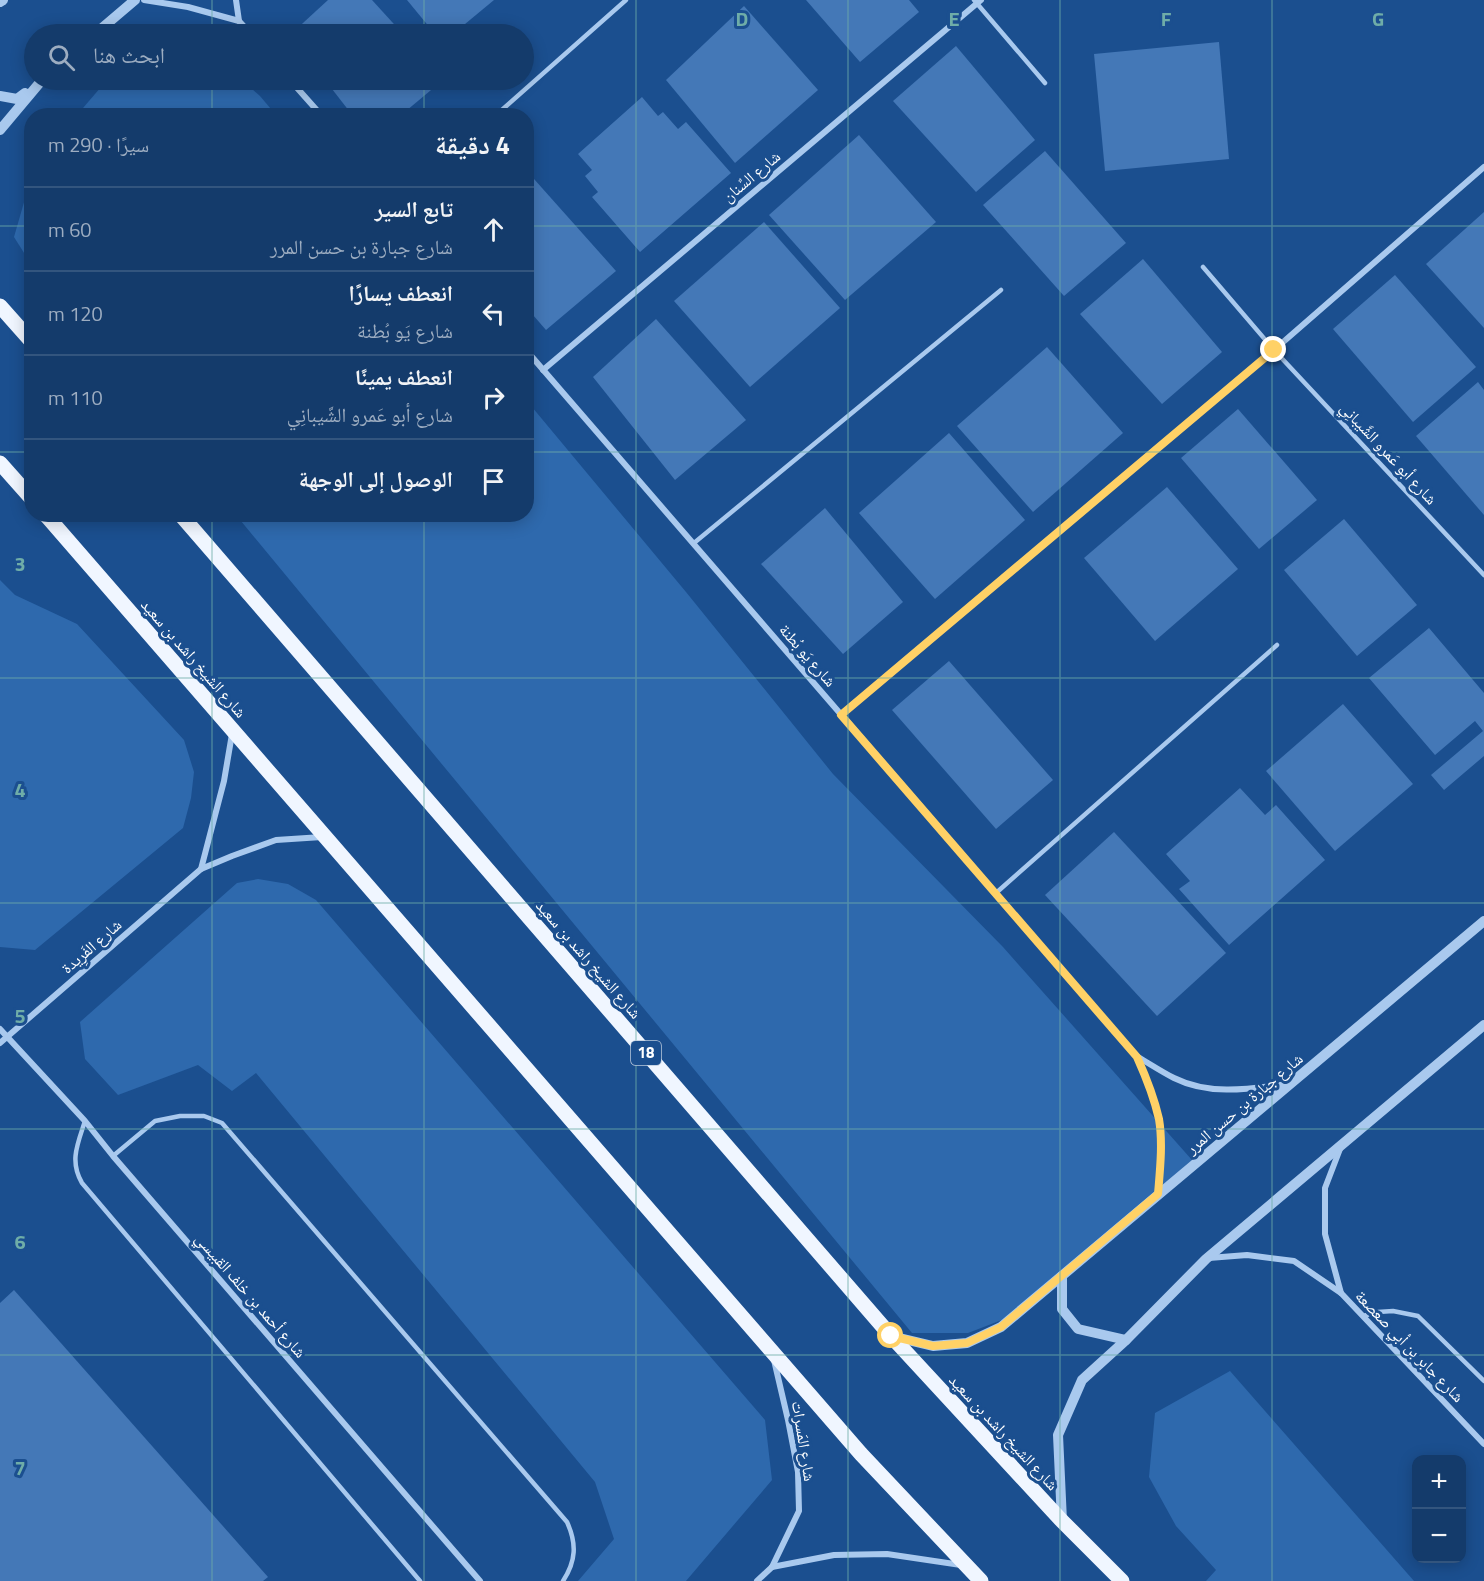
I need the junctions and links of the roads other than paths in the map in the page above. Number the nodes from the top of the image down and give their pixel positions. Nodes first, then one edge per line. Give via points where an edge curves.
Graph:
1 (135, 0) edge
2 (144, 0) edge
3 (236, 0) edge
4 (626, 0) edge
5 (978, 1) edge
6 (239, 21) junction
7 (106, 24) edge
8 (242, 24) edge
9 (534, 81) edge
10 (1045, 83) dead end
11 (28, 90) edge
12 (32, 90) edge
13 (299, 90) edge
14 (524, 90) edge
15 (0, 96) edge
16 (315, 108) edge
17 (504, 108) edge
18 (0, 129) edge
19 (1484, 167) edge
20 (1203, 267) dead end
21 (1000, 290) dead end
22 (0, 298) edge
23 (3, 310) edge
24 (24, 333) edge
25 (1274, 350) junction
26 (534, 359) edge
27 (543, 370) junction
28 (0, 462) edge
29 (24, 490) edge
30 (52, 522) edge
31 (187, 522) edge
32 (694, 543) junction
33 (1484, 575) edge
34 (1276, 645) dead end
35 (841, 715) junction
36 (233, 730) junction
37 (326, 837) junction
38 (201, 869) junction
39 (996, 893) junction
40 (1484, 921) edge
41 (1484, 1025) edge
42 (0, 1029) edge
43 (7, 1037) junction
44 (0, 1043) edge
45 (1137, 1057) junction
46 (1291, 1083) junction
47 (85, 1121) junction
48 (1341, 1145) junction
49 (113, 1156) junction
50 (1158, 1194) junction
51 (1206, 1259) junction
52 (1062, 1276) junction
53 (1341, 1293) junction
54 (1363, 1316) junction
55 (891, 1336) junction
56 (1126, 1340) junction
57 (771, 1349) junction
58 (1484, 1381) edge
59 (1484, 1443) edge
60 (1062, 1521) junction
61 (966, 1566) junction
62 (772, 1568) junction
63 (420, 1581) edge
64 (480, 1581) edge
65 (563, 1581) edge
66 (757, 1581) edge
67 (981, 1581) edge
68 (1122, 1581) edge

1 - 7 street
2 - 6 street
3 - 6 street
4 - 9 lane
5 - 10 lane, شارع السِّنان
5 - 27 street, شارع السِّنان
6 - 8 street
11 - 15 street via 17,99
12 - 18 street
13 - 16 street
14 - 17 lane
19 - 25 street
20 - 25 lane, شارع أبو عَمرو الشَّيبانِي
21 - 32 lane
22 - 23 street
23 - 24 main road
25 - 33 lane, شارع أبو عَمرو الشَّيبانِي
25 - 35 street
26 - 27 street, شارع يَو بُطنة
27 - 32 street, شارع يَو بُطنة
28 - 29 main road
30 - 36 main road, شارع الشيخ راشد بن سعيد
31 - 55 main road, شارع الشيخ راشد بن سعيد / 18
32 - 35 street, شارع يَو بُطنة
34 - 39 lane
35 - 39 street, شارع يَو بُطنة
36 - 37 main road, شارع الشيخ راشد بن سعيد
36 - 38 street
37 - 38 street, شارع الفَرِيدة via 276,840
37 - 57 main road, شارع الشيخ راشد بن سعيد
38 - 43 street, شارع الفَرِيدة
39 - 45 street, شارع يَو بُطنة
40 - 46 street, شارع جبارة بن حسن المرر
41 - 48 street
42 - 43 street, شارع أحمد بن خلف القبيسي
43 - 44 street, شارع الفَرِيدة
43 - 47 street, شارع أحمد بن خلف القبيسي
45 - 46 street, شارع يَو بُطنة via 1175,1079 1206,1089 1242,1090
45 - 50 street, شارع يَو بُطنة via 1159,1121
46 - 50 street, شارع جبارة بن حسن المرر
47 - 49 street, شارع أحمد بن خلف القبيسي
47 - 63 lane via 74,1160 82,1183
48 - 51 street
48 - 53 street, شارع جابر بن أبي صعصعة via 1325,1188 1325,1234
49 - 64 street, شارع أحمد بن خلف القبيسي
49 - 65 lane via 155,1121 204,1116 222,1123 567,1522 575,1548 572,1566
50 - 52 street, شارع جبارة بن حسن المرر
51 - 53 street, شارع جابر بن أبي صعصعة via 1247,1255 1294,1261
51 - 56 street
52 - 55 street, شارع جبارة بن حسن المرر via 1001,1327 967,1343 933,1346
52 - 56 street via 1062,1309 1078,1329
53 - 54 street, شارع جابر بن أبي صعصعة
54 - 58 lane via 1393,1311 1418,1316
54 - 59 street, شارع جابر بن أبي صعصعة
55 - 60 main road, شارع الشيخ راشد بن سعيد / 18
56 - 60 street via 1082,1380 1058,1435
57 - 61 main road, شارع الشيخ راشد بن سعيد via 861,1454
57 - 62 street, شارع المَسرات via 798,1472 799,1511
60 - 68 main road, شارع الشيخ راشد بن سعيد / 18
61 - 62 street, شارع المَسرات via 887,1554 834,1555
61 - 67 main road, شارع الشيخ راشد بن سعيد
62 - 66 street, شارع المَسرات

